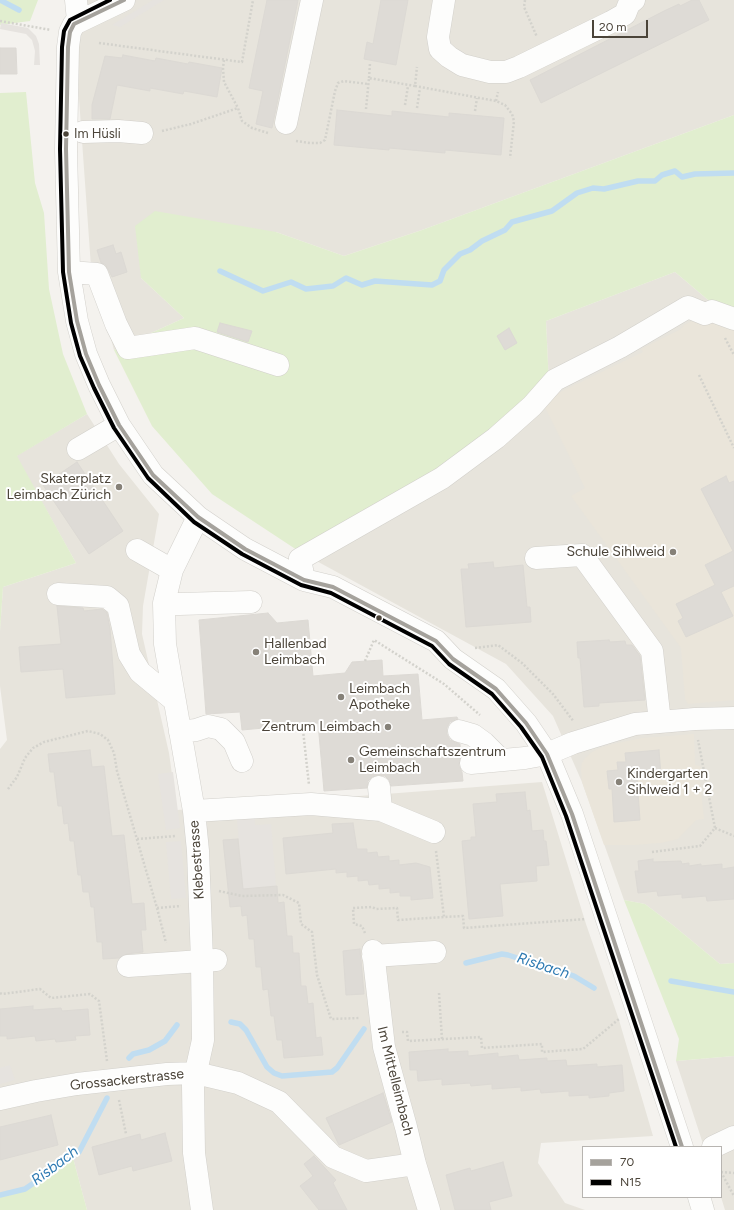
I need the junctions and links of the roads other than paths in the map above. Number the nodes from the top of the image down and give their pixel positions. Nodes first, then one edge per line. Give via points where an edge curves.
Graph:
1 (124, 0) edge
2 (312, 0) edge
3 (444, 0) edge
4 (634, 0) edge
5 (75, 18) edge
6 (286, 123) dead end
7 (83, 132) dead end
8 (142, 132) dead end
9 (69, 272) junction
10 (734, 319) edge
11 (278, 365) dead end
12 (119, 424) junction
13 (78, 449) dead end
14 (198, 517) junction
15 (137, 550) dead end
16 (536, 558) dead end
17 (172, 570) junction
18 (304, 580) junction
19 (58, 594) dead end
20 (251, 602) dead end
21 (164, 604) junction
22 (175, 700) junction
23 (734, 718) edge
24 (660, 722) junction
25 (459, 731) dead end
26 (180, 732) junction
27 (547, 754) junction
28 (500, 760) junction
29 (242, 761) dead end
30 (471, 763) dead end
31 (379, 787) dead end
32 (381, 810) junction
33 (194, 811) junction
34 (434, 832) road end
35 (435, 952) dead end
36 (209, 960) junction
37 (128, 966) dead end
38 (196, 1073) junction
39 (0, 1100) edge
40 (734, 1137) edge
41 (682, 1146) edge
42 (715, 1146) edge
43 (415, 1164) junction
44 (698, 1198) edge
45 (202, 1210) edge
46 (429, 1210) edge
47 (703, 1210) edge

1 - 5 street
2 - 6 street
3 - 4 street via 438,37 440,49 462,65 490,72 506,72 519,67 611,22 625,14 629,4
5 - 9 street via 67,70
7 - 8 street
9 - 11 street via 97,274 128,348 195,338
9 - 12 street via 77,321 86,354
10 - 18 street via 712,311 704,314 688,307 620,347 555,380 532,406 496,438 442,478 300,559
12 - 13 street
12 - 14 street via 153,475
14 - 17 street, Klebestrasse
14 - 18 street via 245,549
15 - 17 street
16 - 24 street via 582,555 652,651
17 - 21 street, Klebestrasse
18 - 27 street via 333,587 436,642 453,659 496,689 526,723
19 - 22 street via 107,597 118,606 129,654 140,672
20 - 21 street
21 - 22 street, Klebestrasse via 165,644
22 - 26 street, Klebestrasse
23 - 24 street
24 - 27 street via 635,724
25 - 28 street via 473,735
26 - 29 street via 208,726 221,729 234,742
26 - 33 street, Klebestrasse
27 - 28 street
27 - 41 street via 572,814
28 - 30 street
31 - 32 street
32 - 33 street via 311,804
32 - 34 street
33 - 36 street, Klebestrasse via 193,898
35 - 43 street, Im Mittelleimbach via 373,953 384,1047
36 - 37 street
36 - 38 street, Klebestrasse via 203,1040
38 - 39 street, Grossackerstrasse via 77,1084
38 - 43 street, Grossackerstrasse via 238,1083 279,1102 333,1157 366,1171
38 - 45 street, Klebestrasse via 193,1085 194,1153
40 - 42 street
43 - 46 street, Im Mittelleimbach
44 - 47 street

